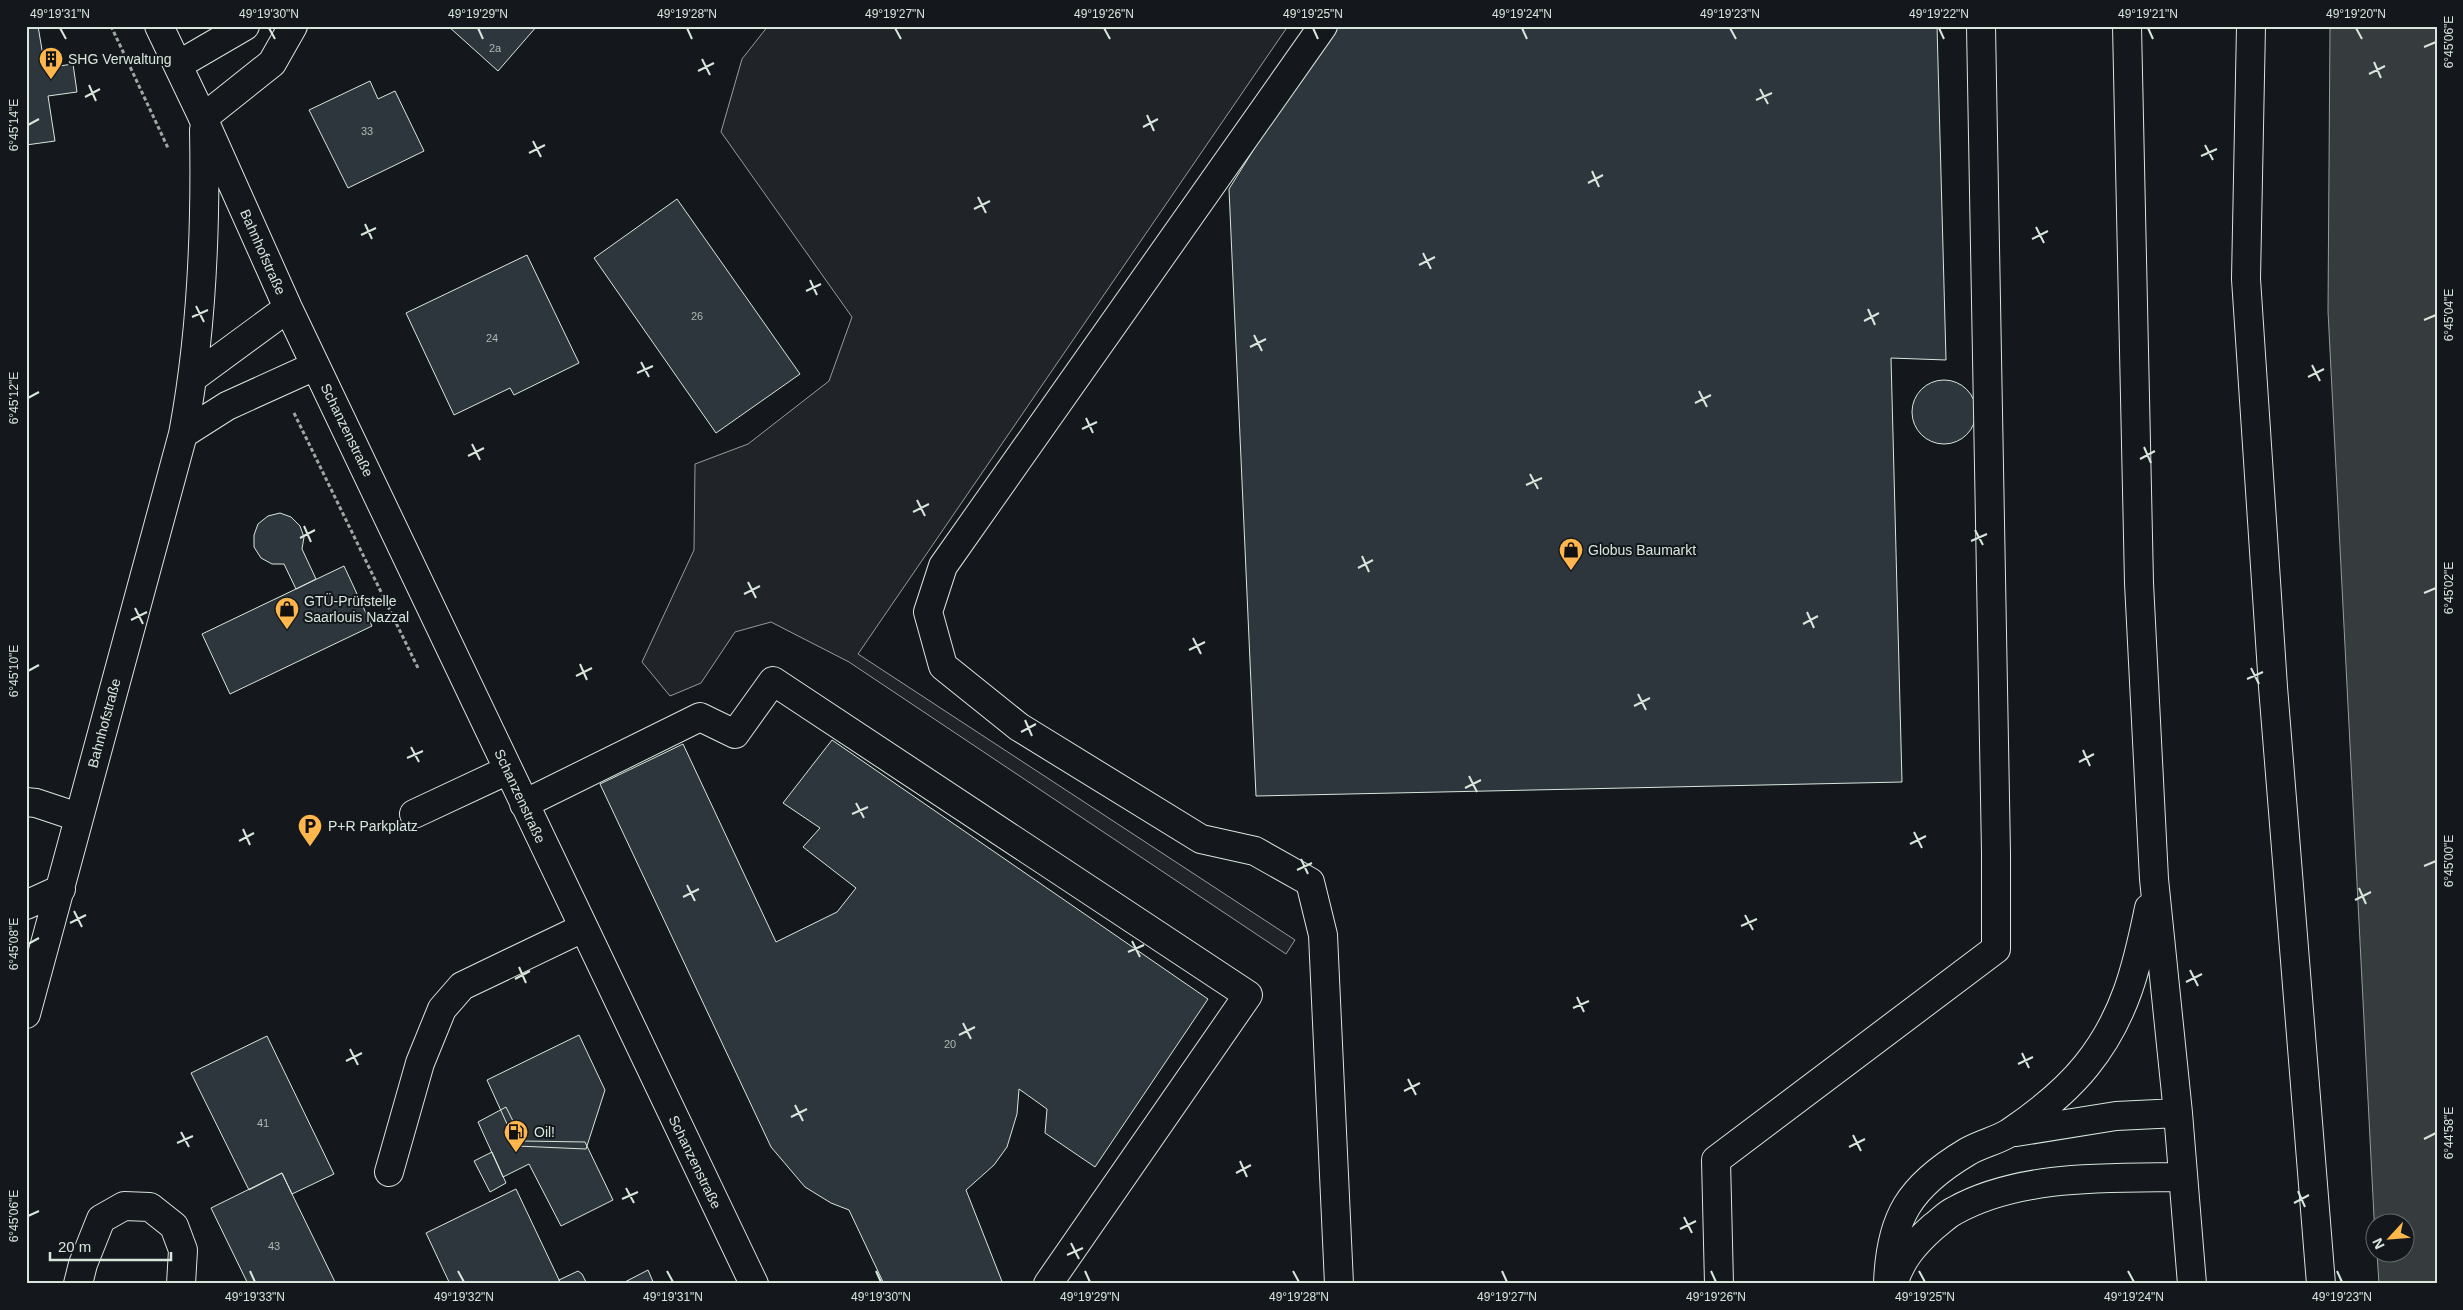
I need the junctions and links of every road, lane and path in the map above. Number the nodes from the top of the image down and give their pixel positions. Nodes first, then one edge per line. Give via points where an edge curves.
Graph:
1 (159, 26) edge
2 (245, 26) edge
3 (293, 26) edge
4 (1323, 26) edge
5 (1980, 26) edge
6 (2126, 26) edge
7 (2251, 26) edge
8 (178, 65) junction
9 (203, 118) junction
10 (288, 308) junction
11 (315, 366) junction
12 (194, 377) junction
13 (183, 434) junction
14 (508, 770) junction
15 (26, 802) edge
16 (524, 804) junction
17 (414, 814) dead end
18 (78, 817) junction
19 (2154, 879) junction
20 (61, 888) junction
21 (26, 906) edge
22 (583, 928) junction
23 (26, 1014) edge
24 (2178, 1113) junction
25 (2007, 1134) junction
26 (389, 1172) dead end
27 (2182, 1177) junction
28 (78, 1284) edge
29 (181, 1284) edge
30 (754, 1284) edge
31 (1048, 1284) edge
32 (1339, 1284) edge
33 (1719, 1284) edge
34 (1888, 1284) edge
35 (1893, 1284) edge
36 (2192, 1284) edge
37 (2320, 1284) edge

1 - 8 main road, Bahnhofstraße
2 - 8 main road
3 - 9 main road via 272,63
4 - 32 main road via 943,566 928,612 944,666 1019,728 1201,839 1255,851 1310,882 1323,935
5 - 33 main road via 1996,949 1716,1160
6 - 19 main road via 2139,583
7 - 37 main road via 2246,279 2273,688
8 - 9 main road, Bahnhofstraße
9 - 10 main road, Bahnhofstraße
9 - 12 main road, Bahnhofstraße via 204,227
10 - 11 main road, Schanzenstraße
10 - 12 main road, Bahnhofstraße
11 - 13 main road via 227,406
11 - 14 main road, Schanzenstraße
12 - 13 main road, Bahnhofstraße
13 - 18 main road, Bahnhofstraße
14 - 16 main road, Schanzenstraße
14 - 17 main road
15 - 18 main road
16 - 22 main road, Schanzenstraße
16 - 31 main road via 700,717 736,734 773,681 1248,995
18 - 20 main road, Bahnhofstraße
19 - 24 main road
19 - 25 main road via 2137,966 2118,1018 2086,1066 2047,1105
20 - 21 main road
20 - 23 main road, Bahnhofstraße
22 - 26 main road via 462,986 442,1009 420,1063
22 - 30 main road, Schanzenstraße
24 - 25 main road via 2116,1116
24 - 27 main road
25 - 34 main road via 1968,1151 1932,1176 1909,1201 1893,1235
27 - 35 main road via 2076,1179 1984,1196 1952,1211 1920,1238 1904,1257
27 - 36 main road
28 - 29 main road via 101,1219 124,1206 150,1207 174,1226 183,1250

